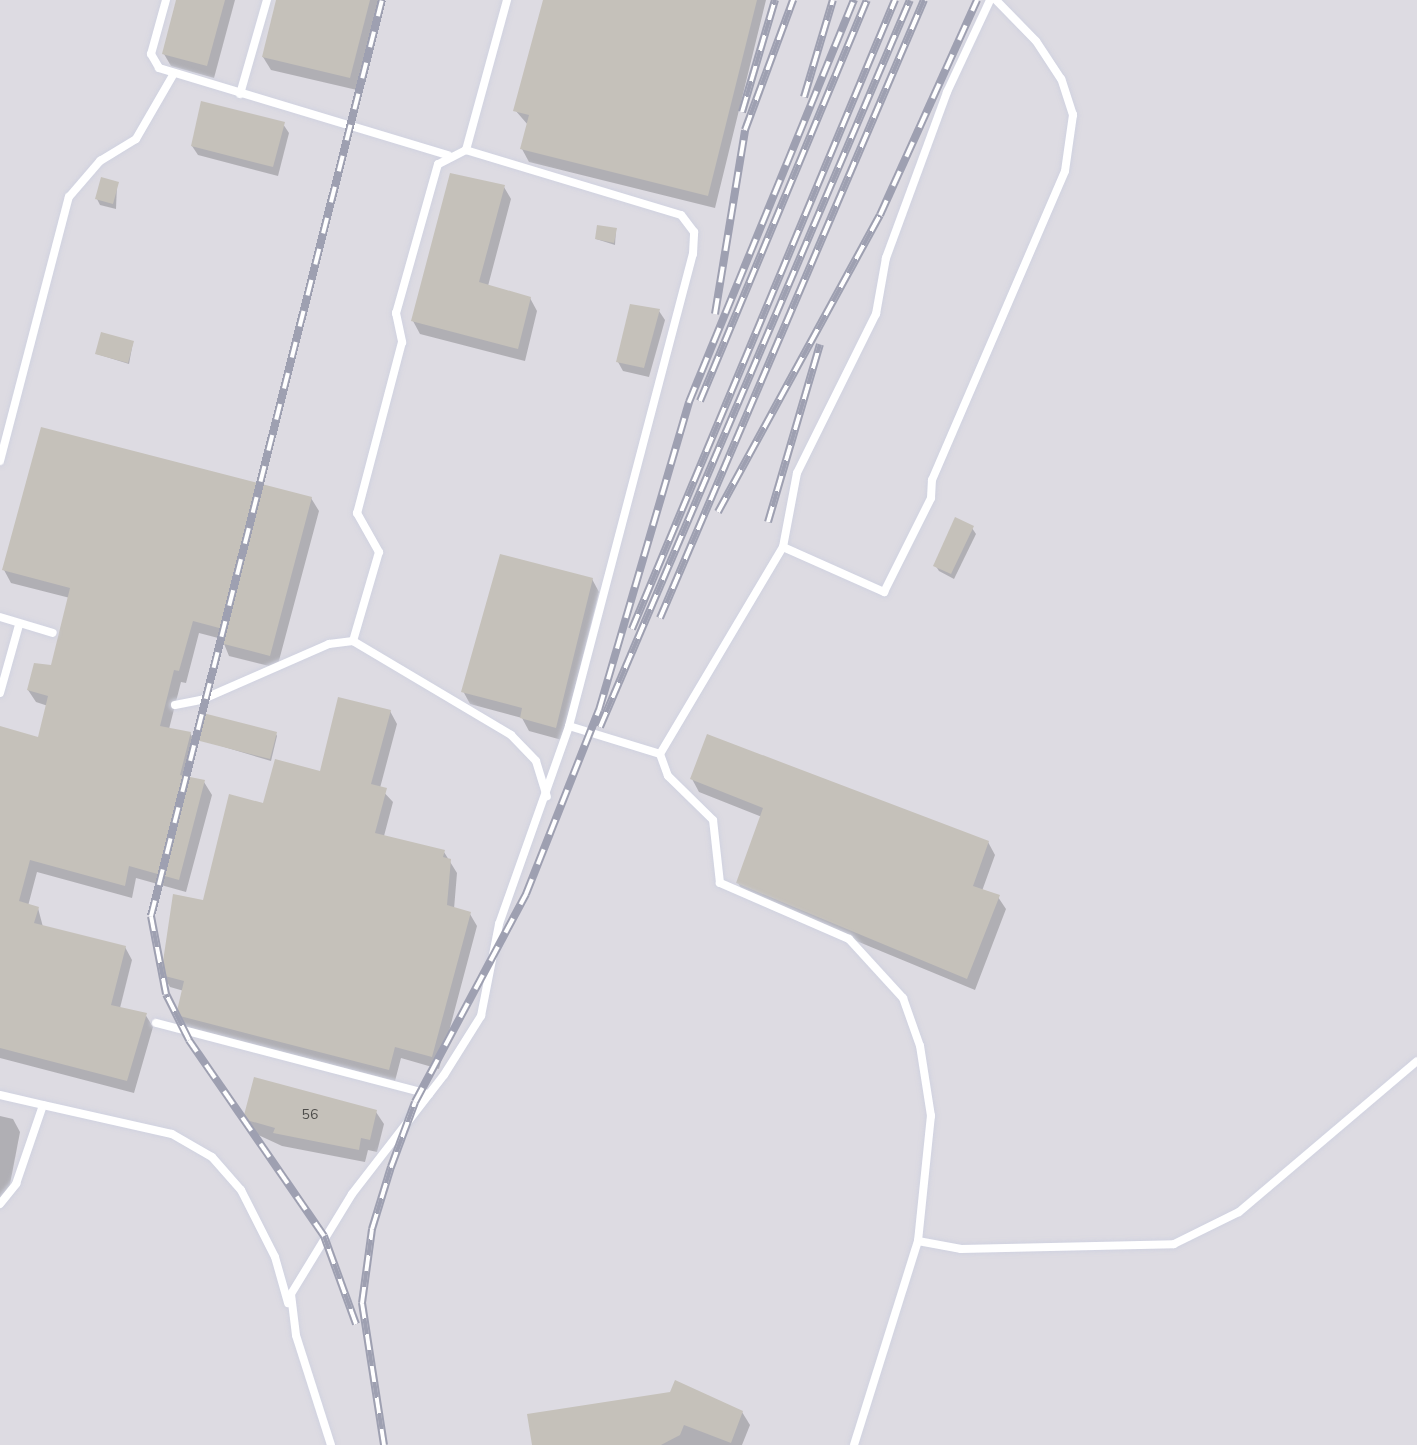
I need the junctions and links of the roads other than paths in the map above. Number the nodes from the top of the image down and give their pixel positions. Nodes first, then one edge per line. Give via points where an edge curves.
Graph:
1 (166, 0) edge
2 (267, 0) edge
3 (507, 0) edge
4 (990, 0) edge
5 (996, 0) edge
6 (173, 75) junction
7 (240, 94) junction
8 (466, 149) junction
9 (449, 155) junction
10 (0, 461) edge
11 (783, 547) junction
12 (0, 617) edge
13 (19, 625) junction
14 (53, 633) dead end
15 (354, 640) junction
16 (0, 693) edge
17 (175, 705) dead end
18 (569, 726) junction
19 (660, 754) junction
20 (547, 796) junction
21 (156, 1023) dead end
22 (1417, 1060) edge
23 (429, 1094) junction
24 (0, 1095) edge
25 (43, 1105) junction
26 (0, 1204) edge
27 (918, 1241) junction
28 (289, 1305) junction
29 (331, 1445) edge
30 (854, 1445) edge

1 - 6 lane via 152,54
2 - 7 lane
3 - 8 lane
4 - 11 lane via 947,92 886,257 876,314 797,472
5 - 11 lane via 1036,41 1061,79 1073,115 1065,171 932,480 931,498 884,592
6 - 7 lane
6 - 10 lane via 136,139 100,160 69,197
7 - 9 lane
8 - 9 lane
8 - 18 lane via 664,206 694,232 693,254
9 - 15 lane via 432,178 396,313 402,342 357,513 379,552
11 - 19 lane
12 - 13 lane
13 - 14 lane
13 - 16 lane
15 - 17 lane via 329,644 201,700
15 - 20 lane via 511,735 536,761
18 - 19 lane
18 - 20 lane
19 - 27 lane via 668,776 713,820 720,883 849,939 903,998 920,1046 931,1116
20 - 23 lane via 499,924 481,1016
21 - 23 lane
22 - 27 lane via 1239,1212 1174,1244 961,1249
23 - 28 lane via 345,1204
24 - 25 lane
25 - 26 lane via 16,1184
25 - 28 lane via 172,1134 212,1157 259,1220
27 - 30 lane
28 - 29 lane

